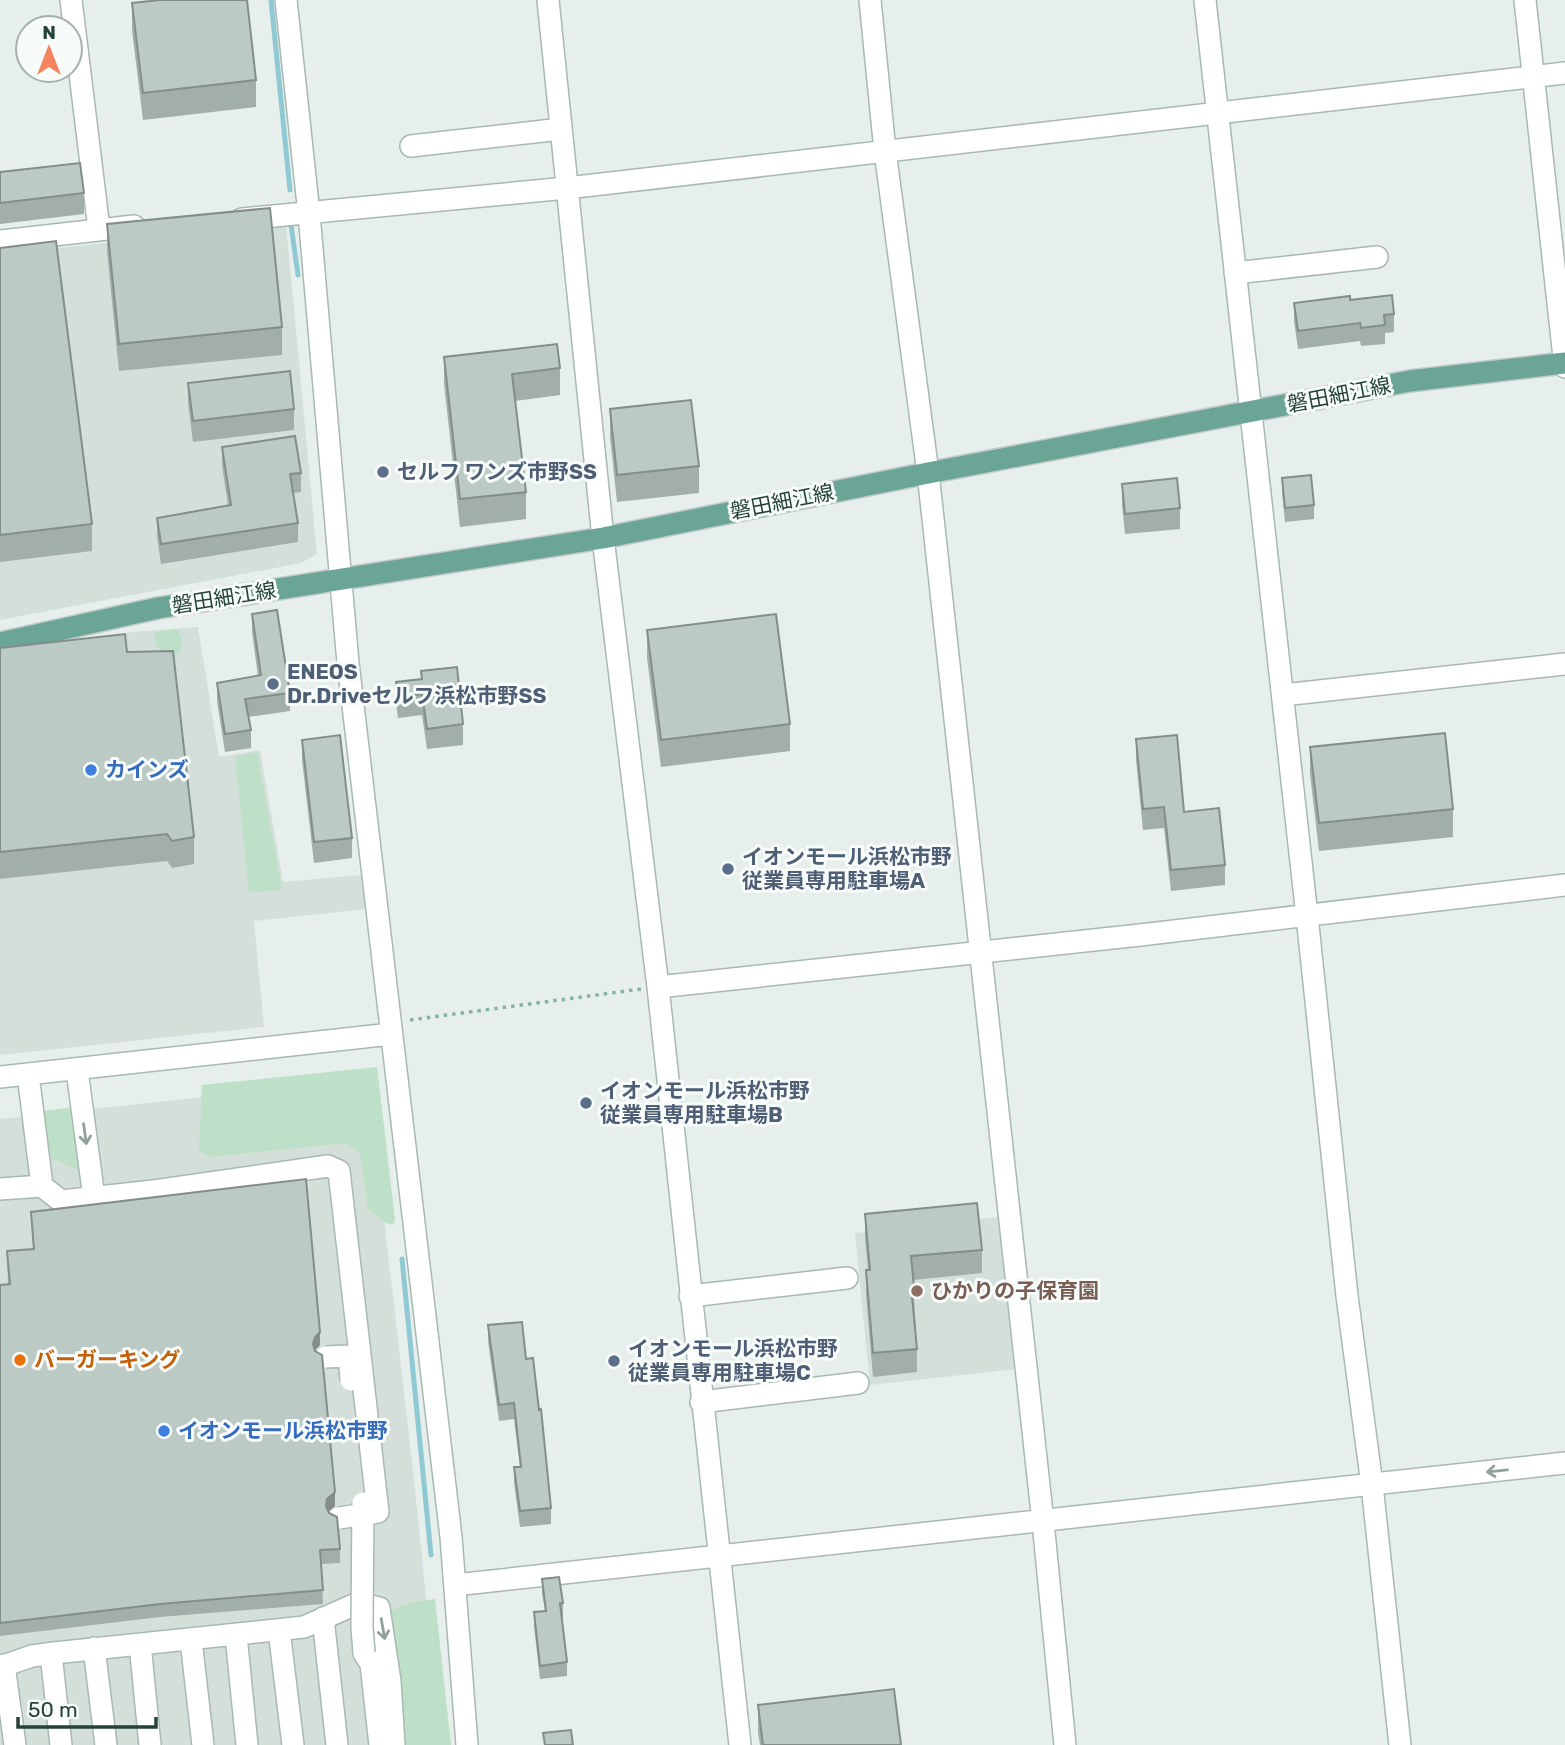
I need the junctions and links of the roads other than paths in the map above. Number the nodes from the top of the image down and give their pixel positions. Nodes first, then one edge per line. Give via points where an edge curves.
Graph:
1 (71, 0) edge
2 (286, 0) edge
3 (548, 0) edge
4 (870, 0) edge
5 (1205, 0) edge
6 (1525, 0) edge
7 (1565, 73) edge
8 (1535, 76) junction
9 (1217, 113) junction
10 (561, 128) junction
11 (411, 146) dead end
12 (885, 151) junction
13 (567, 188) junction
14 (309, 214) junction
15 (217, 220) edge
16 (151, 225) edge
17 (99, 229) junction
18 (0, 241) edge
19 (1377, 257) dead end
20 (1235, 273) junction
21 (1565, 365) edge
22 (1251, 412) junction
23 (928, 473) junction
24 (603, 538) junction
25 (340, 580) junction
26 (0, 643) edge
27 (1565, 664) edge
28 (1283, 695) junction
29 (1565, 885) edge
30 (1307, 916) junction
31 (979, 952) junction
32 (657, 987) junction
33 (391, 1028) junction
34 (77, 1070) junction
35 (28, 1074) junction
36 (0, 1077) edge
37 (42, 1186) junction
38 (0, 1189) edge
39 (94, 1198) junction
40 (847, 1278) dead end
41 (690, 1296) junction
42 (326, 1357) dead end
43 (858, 1383) dead end
44 (701, 1402) junction
45 (1565, 1463) edge
46 (1372, 1485) junction
47 (339, 1518) edge
48 (1043, 1522) junction
49 (720, 1556) junction
50 (455, 1585) junction
51 (329, 1615) junction
52 (279, 1630) junction
53 (236, 1635) junction
54 (191, 1640) junction
55 (140, 1644) junction
56 (94, 1648) junction
57 (364, 1653) junction
58 (51, 1654) junction
59 (2, 1666) edge
60 (15, 1745) edge
61 (61, 1745) edge
62 (106, 1745) edge
63 (150, 1745) edge
64 (203, 1745) edge
65 (247, 1745) edge
66 (293, 1745) edge
67 (337, 1745) edge
68 (368, 1745) edge
69 (380, 1745) edge
70 (394, 1745) edge
71 (467, 1745) edge
72 (740, 1745) edge
73 (1065, 1745) edge
74 (1400, 1745) edge

1 - 17 street
2 - 14 street
3 - 10 street
4 - 12 street
5 - 9 street
6 - 8 street
7 - 8 street
8 - 9 street
8 - 21 street
9 - 12 street
9 - 20 street
10 - 11 street
10 - 13 street
12 - 13 street
12 - 23 street
13 - 14 street
13 - 24 street
14 - 15 street
14 - 25 street
16 - 17 street
17 - 18 street
19 - 20 street
20 - 22 street
21 - 22 main road, 磐田細江線 via 1410,381
22 - 23 main road, 磐田細江線
22 - 28 street
23 - 24 main road, 磐田細江線
23 - 31 street
24 - 25 main road, 磐田細江線
24 - 32 street
25 - 26 main road, 磐田細江線 via 158,608
25 - 33 street
27 - 28 street
28 - 30 street
29 - 30 street
30 - 31 street
30 - 46 street via 1346,1296
31 - 32 street
31 - 48 street
32 - 41 street
33 - 34 street
33 - 50 street
34 - 35 street
34 -> 39 street
35 - 36 street
35 - 37 street
37 - 38 street
37 - 39 street via 61,1201
39 - 47 street, bridge via 328,1166 340,1171 378,1512
40 - 41 street
41 - 44 street
42 - 57 street, bridge via 349,1356 363,1501
43 - 44 street
44 - 49 street
45 -> 46 street
46 - 48 street
46 - 74 street
48 - 49 street
48 - 73 street
49 - 50 street
49 - 72 street
50 - 71 street
51 - 52 street via 304,1627
51 - 67 street
51 -> 70 street via 358,1603 379,1608
52 - 53 street
52 - 66 street
53 - 54 street
53 - 65 street
54 - 55 street
54 - 64 street
55 - 56 street
55 - 63 street
56 - 58 street
56 - 62 street
57 - 68 street via 360,1661
57 - 69 street via 371,1664
58 - 59 street
58 - 61 street
59 - 60 street

